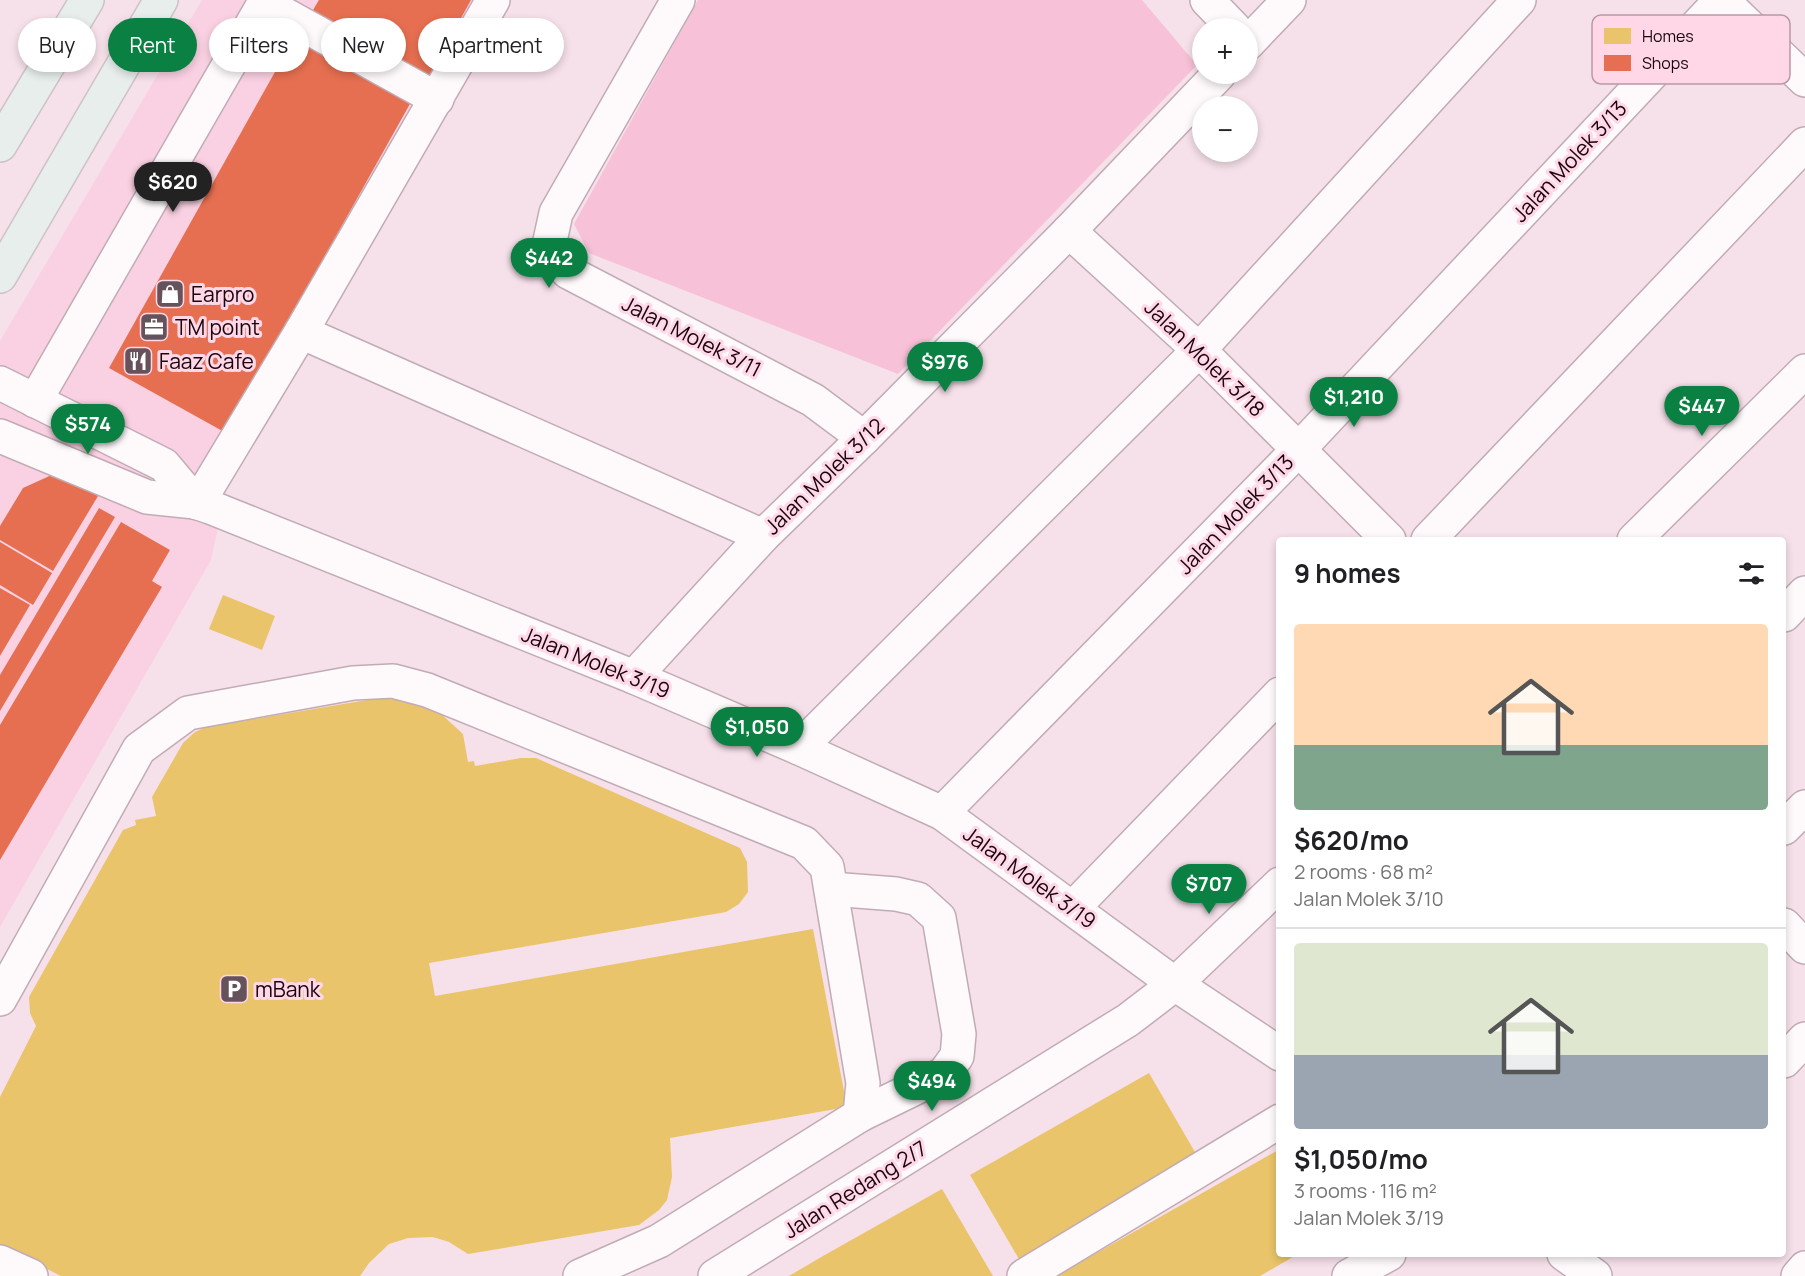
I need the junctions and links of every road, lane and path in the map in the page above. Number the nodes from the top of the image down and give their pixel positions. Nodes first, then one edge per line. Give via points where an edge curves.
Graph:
1 (87, 0) edge
2 (161, 0) edge
3 (493, 0) edge
4 (678, 0) edge
5 (1207, 0) edge
6 (1288, 0) edge
7 (1519, 0) edge
8 (1721, 0) edge
9 (265, 1) edge
10 (1707, 15) edge
11 (1737, 15) edge
12 (1224, 18) edge
13 (1258, 32) edge
14 (1790, 66) edge
15 (1805, 80) edge
16 (1209, 84) edge
17 (1642, 84) edge
18 (436, 99) junction
19 (1805, 144) edge
20 (0, 145) edge
21 (1069, 231) junction
22 (0, 276) edge
23 (301, 332) junction
24 (1199, 350) junction
25 (1805, 370) edge
26 (0, 383) edge
27 (36, 401) junction
28 (0, 436) edge
29 (864, 438) junction
30 (1299, 449) junction
31 (197, 502) junction
32 (763, 536) junction
33 (1386, 537) edge
34 (1431, 537) edge
35 (1637, 537) edge
36 (1805, 593) edge
37 (1786, 613) edge
38 (634, 677) junction
39 (1276, 698) edge
40 (799, 748) junction
41 (1805, 807) edge
42 (942, 813) junction
43 (1786, 826) edge
44 (1276, 888) edge
45 (831, 889) junction
46 (1073, 908) junction
47 (1786, 927) edge
48 (1805, 947) edge
49 (1175, 984) junction
50 (0, 999) edge
51 (1805, 1039) edge
52 (1276, 1051) edge
53 (1786, 1059) edge
54 (860, 1115) junction
55 (1276, 1124) edge
56 (1384, 1257) edge
57 (0, 1262) edge
58 (1805, 1268) edge
59 (31, 1276) edge
60 (580, 1276) edge
61 (715, 1276) edge
62 (1024, 1276) edge
63 (1350, 1276) edge
64 (1798, 1276) edge

1 - 20 main road
2 - 22 main road
3 - 18 street
4 - 29 street, Jalan Molek 3/11 via 555,213 548,250 568,272 813,399
5 - 12 street
6 - 13 street
7 - 24 street
8 - 10 street, Jalan Molek 3/13
8 - 11 street
9 - 18 street
9 - 27 street
14 - 15 street
16 - 21 street, Jalan Molek 3/12
17 - 30 street, Jalan Molek 3/13
18 - 23 street
19 - 34 street
21 - 24 street, Jalan Molek 3/18
21 - 29 street, Jalan Molek 3/12
23 - 31 street
23 - 32 street
24 - 30 street, Jalan Molek 3/18
24 - 40 street
25 - 35 street
26 - 27 street, Jalan Molek 3/19
27 - 31 street, Jalan Molek 3/19 via 164,465
28 - 31 street, Jalan Molek 3/19 via 147,497
29 - 32 street, Jalan Molek 3/12
30 - 33 street, Jalan Molek 3/18
30 - 42 street, Jalan Molek 3/13
31 - 38 street, Jalan Molek 3/19
32 - 38 street, Jalan Molek 3/12
36 - 37 street
38 - 40 street, Jalan Molek 3/19
39 - 46 street
40 - 42 street, Jalan Molek 3/19
41 - 43 street
42 - 46 street, Jalan Molek 3/19
44 - 49 street, Jalan Redang 2/7
45 - 50 street via 827,867 804,843 427,690 393,681 353,683 188,713 139,749
45 - 54 street via 863,1083
45 - 54 street via 918,899 939,918 959,1035 957,1056 944,1074
46 - 49 street, Jalan Molek 3/19
47 - 48 street
49 - 52 street, Jalan Molek 3/19
49 - 61 street, Jalan Redang 2/7 via 1128,1020
51 - 53 street
54 - 60 street via 659,1241
55 - 62 street
56 - 63 street
57 - 59 street
58 - 64 street

